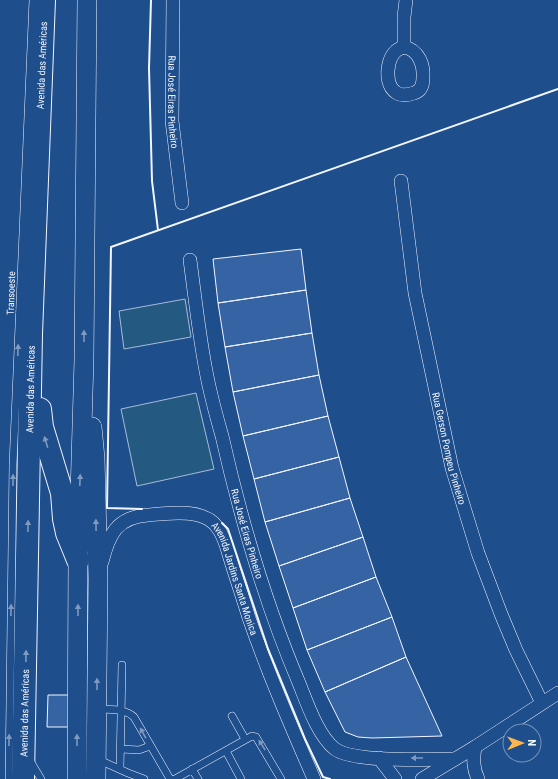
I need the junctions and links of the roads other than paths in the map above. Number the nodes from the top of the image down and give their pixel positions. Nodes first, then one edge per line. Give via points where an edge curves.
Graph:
1 (33, 0) edge
2 (44, 0) edge
3 (87, 0) edge
4 (173, 0) edge
5 (406, 0) edge
6 (404, 47) dead end
7 (401, 181) dead end
8 (182, 203) dead end
9 (190, 260) dead end
10 (31, 334) junction
11 (84, 360) junction
12 (78, 560) junction
13 (98, 578) junction
14 (122, 666) dead end
15 (552, 698) edge
16 (97, 710) junction
17 (122, 710) junction
18 (232, 716) dead end
19 (245, 739) junction
20 (150, 746) junction
21 (475, 747) junction
22 (121, 749) junction
23 (24, 750) junction
24 (226, 751) junction
25 (96, 758) junction
26 (379, 758) junction
27 (455, 759) junction
28 (120, 769) junction
29 (192, 770) junction
30 (76, 775) edge
31 (9, 779) edge
32 (23, 779) edge
33 (42, 779) edge
34 (96, 779) edge
35 (144, 779) edge
36 (170, 779) edge
37 (175, 779) edge
38 (198, 779) edge
39 (242, 779) edge
40 (281, 779) edge
41 (314, 779) edge
42 (395, 779) edge
43 (422, 779) edge
44 (478, 779) edge

31 -> 1 lane, Transoeste via 13,465
2 - 10 highway, Avenida das Américas
11 -> 3 main road
4 - 8 street, Rua José Eiras Pinheiro via 172,121
5 - 6 street
7 - 15 street, Rua Gerson Pompeu Pinheiro via 415,293 452,468 478,553 516,650
9 - 26 street, Rua José Eiras Pinheiro via 206,371 236,498 284,649 323,736 335,749 346,754
12 -> 10 highway via 67,533 60,485 42,427 39,367
23 -> 10 highway, Avenida das Américas
12 -> 11 main road
13 -> 11 main road via 94,452
30 -> 12 main road
16 -> 13 main road
13 - 41 street, Avenida Jardins Santa Monica via 112,534 121,523 130,518 193,514 217,526 268,669
14 - 17 lane
15 - 21 street
16 - 17 lane
16 - 25 main road
20 -> 17 lane via 134,717
17 - 22 lane
18 - 19 lane
19 - 24 lane
40 -> 19 lane via 256,737
20 - 22 lane via 139,750
20 - 36 lane
21 - 27 street
21 - 44 street via 473,759
22 - 28 lane
23 - 32 highway, Avenida das Américas
23 - 33 lane
24 - 29 lane
24 - 39 lane
25 - 28 lane
25 - 34 main road
27 -> 26 street, Rua José Eiras Pinheiro
26 - 42 street
27 - 43 street
28 - 35 lane
29 - 37 lane
29 - 38 lane

